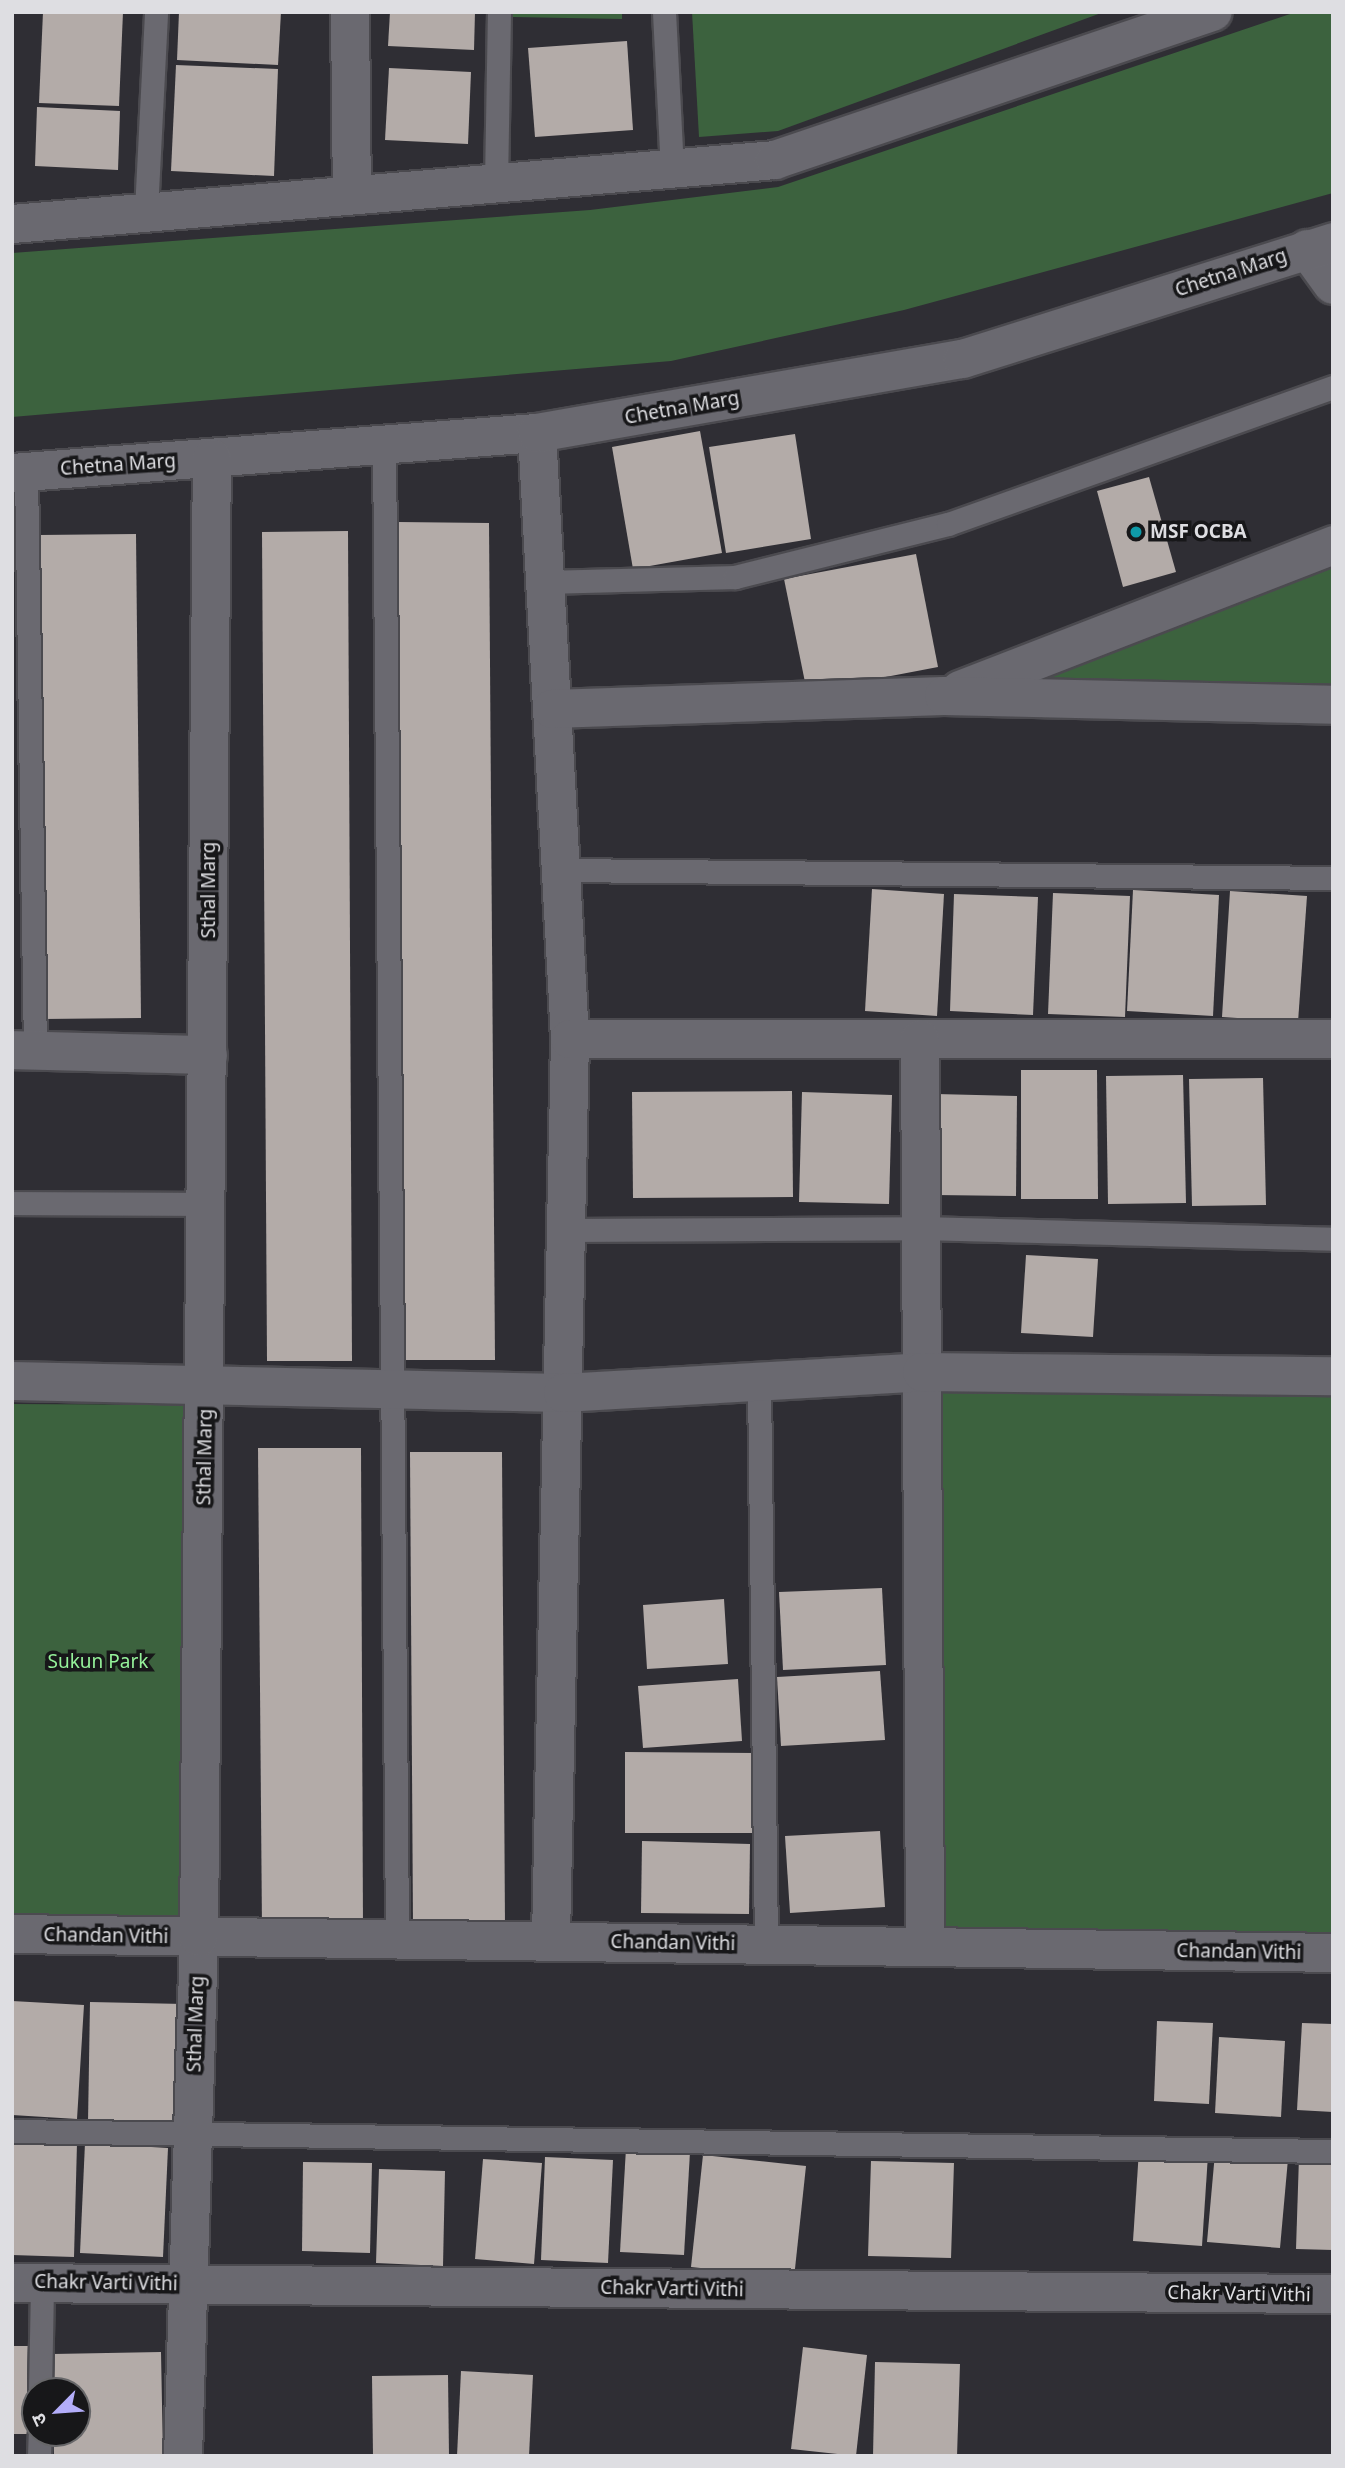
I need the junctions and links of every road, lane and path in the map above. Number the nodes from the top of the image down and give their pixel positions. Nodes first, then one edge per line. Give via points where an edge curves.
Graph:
1 (156, 12) edge
2 (350, 12) edge
3 (499, 12) edge
4 (664, 12) edge
5 (1213, 12) edge
6 (672, 169) junction
7 (496, 183) junction
8 (352, 195) junction
9 (146, 211) junction
10 (12, 224) edge
11 (1320, 246) edge
12 (1333, 285) edge
13 (1333, 387) edge
14 (537, 433) junction
15 (384, 443) junction
16 (212, 457) junction
17 (19, 472) edge
18 (1333, 545) edge
19 (546, 582) junction
20 (944, 696) junction
21 (1333, 705) edge
22 (552, 709) junction
23 (561, 870) junction
24 (1333, 878) edge
25 (570, 1039) junction
26 (920, 1039) junction
27 (1333, 1039) edge
28 (24, 1050) edge
29 (208, 1055) junction
30 (12, 1203) edge
31 (207, 1204) junction
32 (921, 1228) junction
33 (566, 1230) junction
34 (1333, 1239) edge
35 (922, 1372) junction
36 (1333, 1376) edge
37 (12, 1381) edge
38 (759, 1381) junction
39 (206, 1385) junction
40 (391, 1387) junction
41 (563, 1393) junction
42 (12, 1934) edge
43 (199, 1937) junction
44 (397, 1940) junction
45 (551, 1942) junction
46 (766, 1945) junction
47 (925, 1947) junction
48 (1333, 1953) edge
49 (12, 2131) edge
50 (192, 2137) junction
51 (1333, 2151) edge
52 (27, 2283) edge
53 (187, 2284) junction
54 (1333, 2294) edge
55 (38, 2377) edge
56 (183, 2456) edge

1 - 9 lane
2 - 8 street
3 - 7 lane
4 - 6 lane
5 - 6 street via 775,160
6 - 7 street
7 - 8 street
8 - 9 street
9 - 10 street
11 - 12 street
11 - 14 street, Chetna Marg via 963,359
13 - 19 lane via 948,524 735,577
14 - 15 street, Chetna Marg
14 - 19 street
15 - 16 street, Chetna Marg
15 - 40 lane
16 - 17 street, Chetna Marg
16 - 29 street, Sthal Marg
17 - 28 lane
18 - 20 street
19 - 22 street
20 - 21 street
20 - 22 street
22 - 23 street
23 - 24 lane
23 - 25 street
25 - 26 street
25 - 33 street
26 - 27 street
26 - 32 street
28 - 29 street
29 - 31 street, Sthal Marg
30 - 31 lane
31 - 39 street, Sthal Marg
32 - 33 lane
32 - 34 lane
32 - 35 street
33 - 41 street
35 - 36 street
35 - 38 street
35 - 47 street
37 - 39 street
38 - 41 street
38 - 46 lane
39 - 40 street
39 - 43 street, Sthal Marg
40 - 41 street
40 - 44 lane
41 - 45 street
42 - 43 street, Chandan Vithi
43 - 44 street, Chandan Vithi
43 - 50 street, Sthal Marg
44 - 45 street, Chandan Vithi
45 - 46 street, Chandan Vithi
46 - 47 street, Chandan Vithi
47 - 48 street, Chandan Vithi
49 - 50 lane
50 - 51 lane
50 - 53 street, Sthal Marg
52 - 53 street, Chakr Varti Vithi
52 - 55 lane
53 - 54 street, Chakr Varti Vithi
53 - 56 street, Sthal Marg

